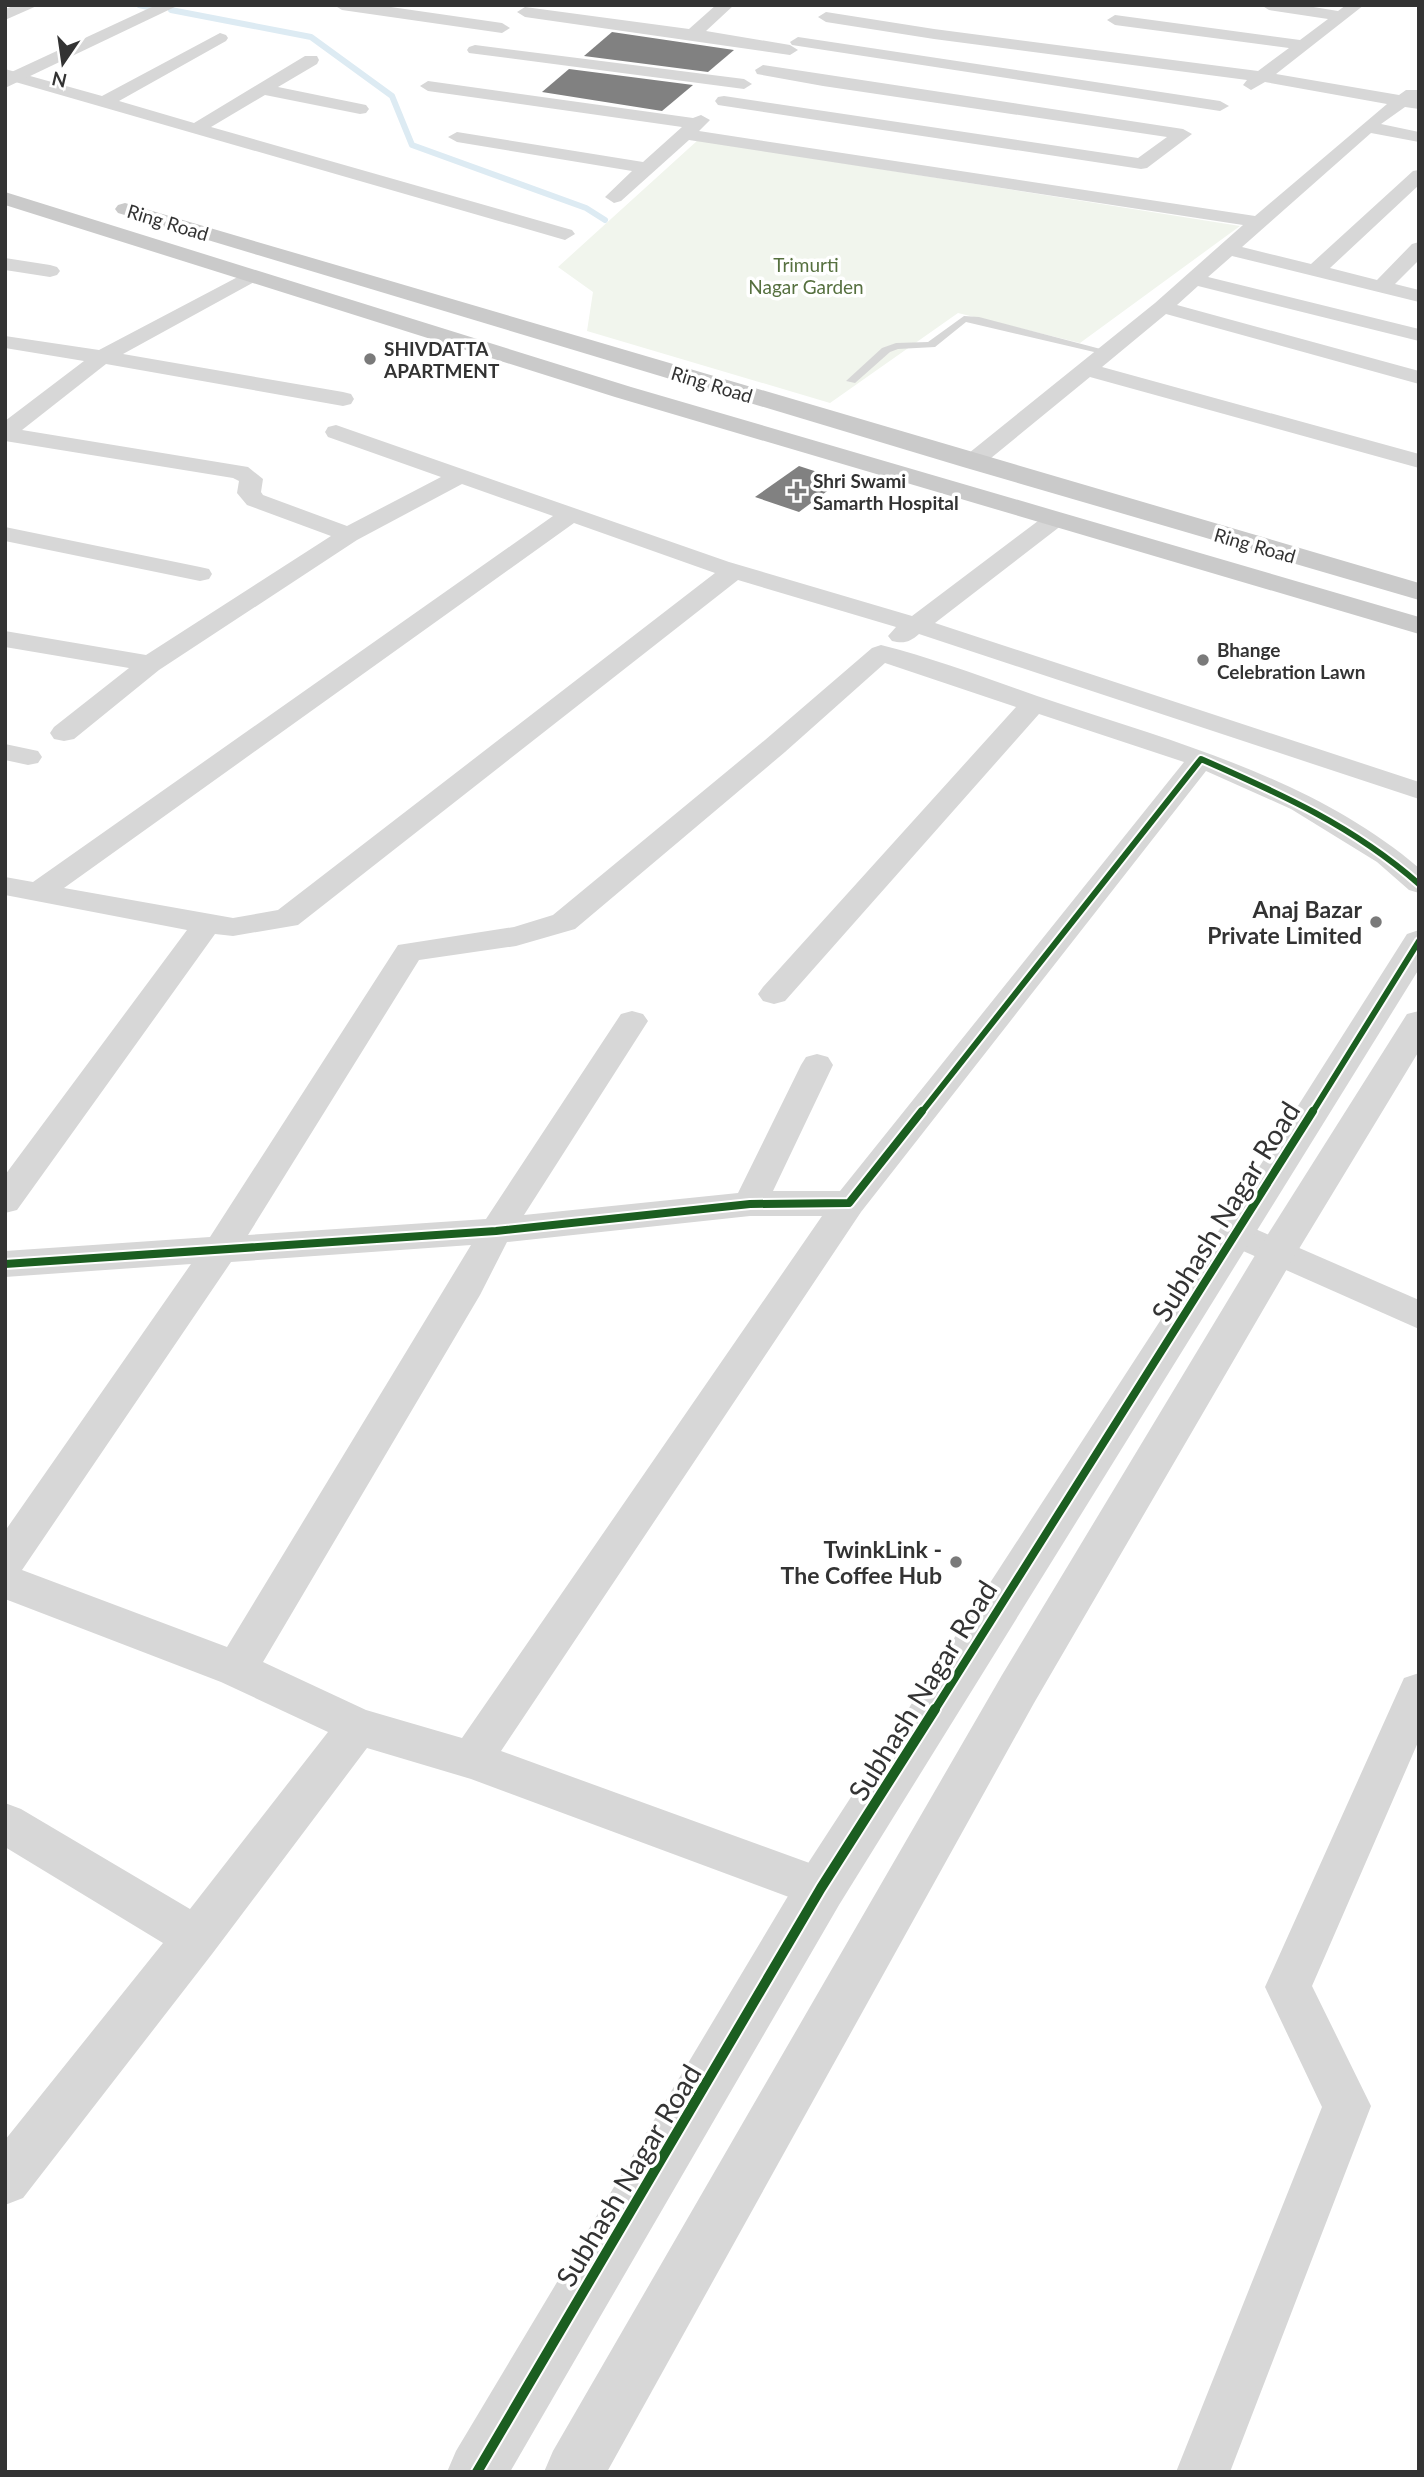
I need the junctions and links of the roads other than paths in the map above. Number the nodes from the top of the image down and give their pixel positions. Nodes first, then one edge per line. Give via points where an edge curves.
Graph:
1 (30, 5) edge
2 (342, 5) edge
3 (726, 5) edge
4 (1269, 5) edge
5 (1356, 5) edge
6 (165, 8) edge
7 (530, 9) edge
8 (832, 11) edge
9 (5, 15) edge
10 (1340, 16) junction
11 (1115, 20) dead end
12 (502, 28) junction
13 (693, 34) junction
14 (220, 38) dead end
15 (1301, 45) junction
16 (794, 46) junction
17 (311, 60) dead end
18 (763, 70) junction
19 (447, 72) dead end
20 (1264, 77) junction
21 (9, 78) edge
22 (744, 84) junction
23 (261, 89) junction
24 (1414, 97) edge
25 (1231, 99) junction
26 (724, 101) junction
27 (105, 102) junction
28 (360, 109) dead end
29 (1192, 127) junction
30 (1368, 127) junction
31 (198, 128) junction
32 (690, 129) junction
33 (457, 137) dead end
34 (1419, 137) edge
35 (1141, 164) junction
36 (646, 168) junction
37 (1419, 175) edge
38 (614, 197) dead end
39 (1103, 197) junction
40 (5, 198) edge
41 (98, 201) dead end
42 (1258, 222) junction
43 (565, 234) dead end
44 (1419, 248) edge
45 (1227, 249) junction
46 (5, 264) edge
47 (50, 271) dead end
48 (1315, 271) junction
49 (251, 276) junction
50 (1194, 279) junction
51 (1381, 287) junction
52 (1419, 296) edge
53 (1161, 307) junction
54 (1419, 335) edge
55 (5, 342) edge
56 (1107, 352) junction
57 (102, 357) junction
58 (1086, 369) junction
59 (1419, 377) edge
60 (851, 381) dead end
61 (343, 399) dead end
62 (336, 432) dead end
63 (6, 433) edge
64 (1419, 461) edge
65 (972, 462) junction
66 (459, 476) junction
67 (570, 515) junction
68 (1054, 520) junction
69 (5, 534) edge
70 (349, 535) junction
71 (734, 571) junction
72 (200, 574) dead end
73 (1419, 592) edge
74 (1419, 626) edge
75 (5, 639) edge
76 (897, 639) junction
77 (150, 664) junction
78 (1035, 702) junction
79 (64, 733) dead end
80 (1201, 759) junction
81 (1419, 791) edge
82 (1419, 884) edge
83 (5, 886) edge
84 (37, 893) junction
85 (208, 924) junction
86 (1419, 941) edge
87 (774, 995) dead end
88 (632, 1021) dead end
89 (1419, 1022) edge
90 (817, 1065) dead end
91 (5, 1201) edge
92 (849, 1203) junction
93 (750, 1204) junction
94 (496, 1231) junction
95 (1257, 1243) junction
96 (221, 1249) junction
97 (5, 1264) edge
98 (1419, 1315) edge
99 (5, 1563) edge
100 (5, 1581) edge
101 (236, 1670) junction
102 (1419, 1691) edge
103 (358, 1726) junction
104 (471, 1760) junction
105 (5, 1823) edge
106 (821, 1888) junction
107 (196, 1938) junction
108 (5, 2180) edge
109 (477, 2472) edge
110 (574, 2472) edge
111 (1203, 2472) edge

1 - 9 street
2 - 12 street
3 - 13 street
4 - 10 street
5 - 10 street
6 - 21 street
7 - 12 street
7 - 13 street
8 - 16 street
8 - 20 street via 961,38
10 - 15 street
11 - 15 street
12 - 22 street via 470,53
13 - 16 street
14 - 27 street
15 - 20 street
16 - 18 street
16 - 25 street
17 - 23 street
18 - 22 street
18 - 29 street
19 - 32 street via 428,86
20 - 24 street
20 - 25 street
21 - 27 street
22 - 26 street
23 - 28 street
23 - 31 street
24 - 30 street
25 - 29 street
26 - 32 street
26 - 35 street
27 - 31 street
29 - 35 street
30 - 34 street
30 - 42 street
31 - 43 street
32 - 36 street
32 - 39 street
33 - 36 street
35 - 39 street
36 - 38 street
37 - 48 street
39 - 42 street
40 - 49 main road
41 - 65 main road, Ring Road
42 - 45 street
44 - 51 street
45 - 48 street
45 - 50 street
46 - 47 street
48 - 51 street
49 - 57 street
49 - 68 main road
50 - 53 street
50 - 54 street
51 - 52 street
53 - 56 street
53 - 59 street
55 - 57 street
56 - 58 street
56 - 60 lane via 964,320 931,345 886,350
57 - 61 street
57 - 63 street
58 - 64 street
58 - 65 street
62 - 66 street
63 - 70 street via 240,472 251,479 249,493 255,500
65 - 73 main road, Ring Road
66 - 67 street
66 - 70 street
67 - 71 street
67 - 84 street
68 - 74 main road
68 - 76 street
69 - 72 street
70 - 77 street
71 - 76 street
71 - 85 street via 287,918 242,926
75 - 77 street
76 - 78 street
76 - 81 street
76 - 96 street via 564,922 502,939 409,952
77 - 79 street
78 - 80 street
78 - 87 street
80 - 82 street via 1301,803 1387,856
80 - 92 street
83 - 84 street
84 - 85 street
85 - 91 street
86 - 95 street, Subhash Nagar Road
88 - 94 street
89 - 95 street
90 - 93 street
92 - 93 street
92 - 104 street
93 - 94 street
94 - 96 street
94 - 101 street
95 - 98 street
95 - 106 street, Subhash Nagar Road
95 - 110 street via 1018,1689
96 - 97 street
96 - 99 street
100 - 101 street
101 - 103 street
102 - 111 street via 1288,1987 1347,2106
103 - 104 street
103 - 107 street
104 - 106 street
105 - 107 street
106 - 109 street, Subhash Nagar Road
107 - 108 street

